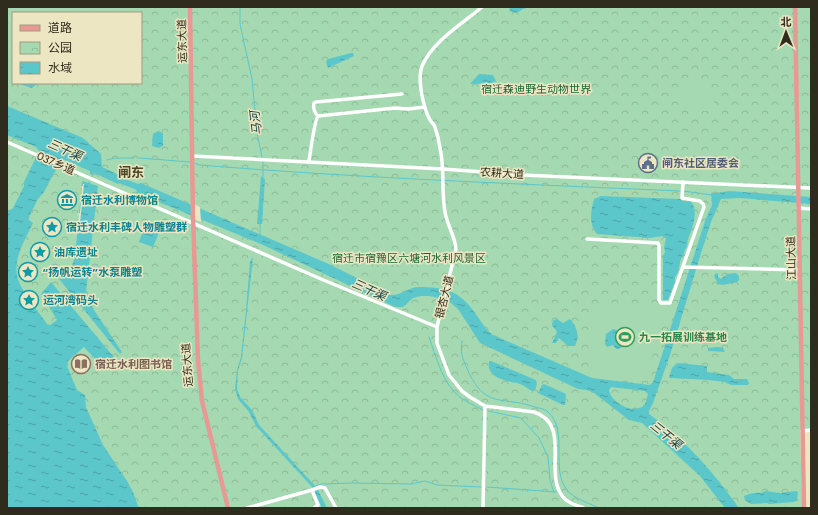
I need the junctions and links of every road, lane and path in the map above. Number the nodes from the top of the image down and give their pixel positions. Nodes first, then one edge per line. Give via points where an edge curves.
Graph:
1 (190, 7) edge
2 (482, 7) edge
3 (795, 7) edge
4 (402, 94) dead end
5 (425, 107) junction
6 (318, 116) junction
7 (7, 142) edge
8 (193, 156) junction
9 (309, 162) junction
10 (443, 169) junction
11 (683, 182) junction
12 (811, 188) edge
13 (798, 189) junction
14 (798, 207) junction
15 (811, 209) edge
16 (193, 221) junction
17 (587, 239) dead end
18 (685, 267) junction
19 (800, 270) junction
20 (437, 327) junction
21 (485, 406) junction
22 (802, 430) junction
23 (811, 430) edge
24 (312, 490) junction
25 (227, 508) edge
26 (247, 508) edge
27 (314, 508) edge
28 (336, 508) edge
29 (483, 508) edge
30 (584, 508) edge
31 (804, 508) edge

1 - 8 main road, 运东大道
2 - 5 street, 银杏大道 via 447,34 423,65 421,83
3 - 13 main road, 江山大道
4 - 6 street via 316,102 313,106
5 - 6 street
5 - 10 street, 银杏大道 via 435,127
6 - 9 street
7 - 16 street, 037乡道
8 - 9 street, 农耕大道
8 - 16 main road, 运东大道
9 - 10 street, 农耕大道
10 - 11 street, 农耕大道
10 - 20 street, 银杏大道 via 445,210 456,249
11 - 13 street, 农耕大道
11 - 18 street via 684,199 700,201 704,207
12 - 13 street, 农耕大道
13 - 14 main road, 江山大道
14 - 15 street
14 - 19 main road, 江山大道
16 - 20 street, 037乡道 via 321,279
16 - 25 main road, 运东大道 via 197,349 202,401
17 - 18 street via 658,243 661,303 671,303
18 - 19 street
19 - 22 main road, 江山大道
20 - 21 street, 银杏大道 via 437,343 449,375 470,398
21 - 29 street
21 - 30 street, 银杏大道 via 534,412 544,417 553,429 555,438 555,469 559,492 572,504
22 - 23 street
22 - 31 main road, 江山大道
24 - 26 street
24 - 27 street via 318,505
24 - 28 street via 320,487 328,490

